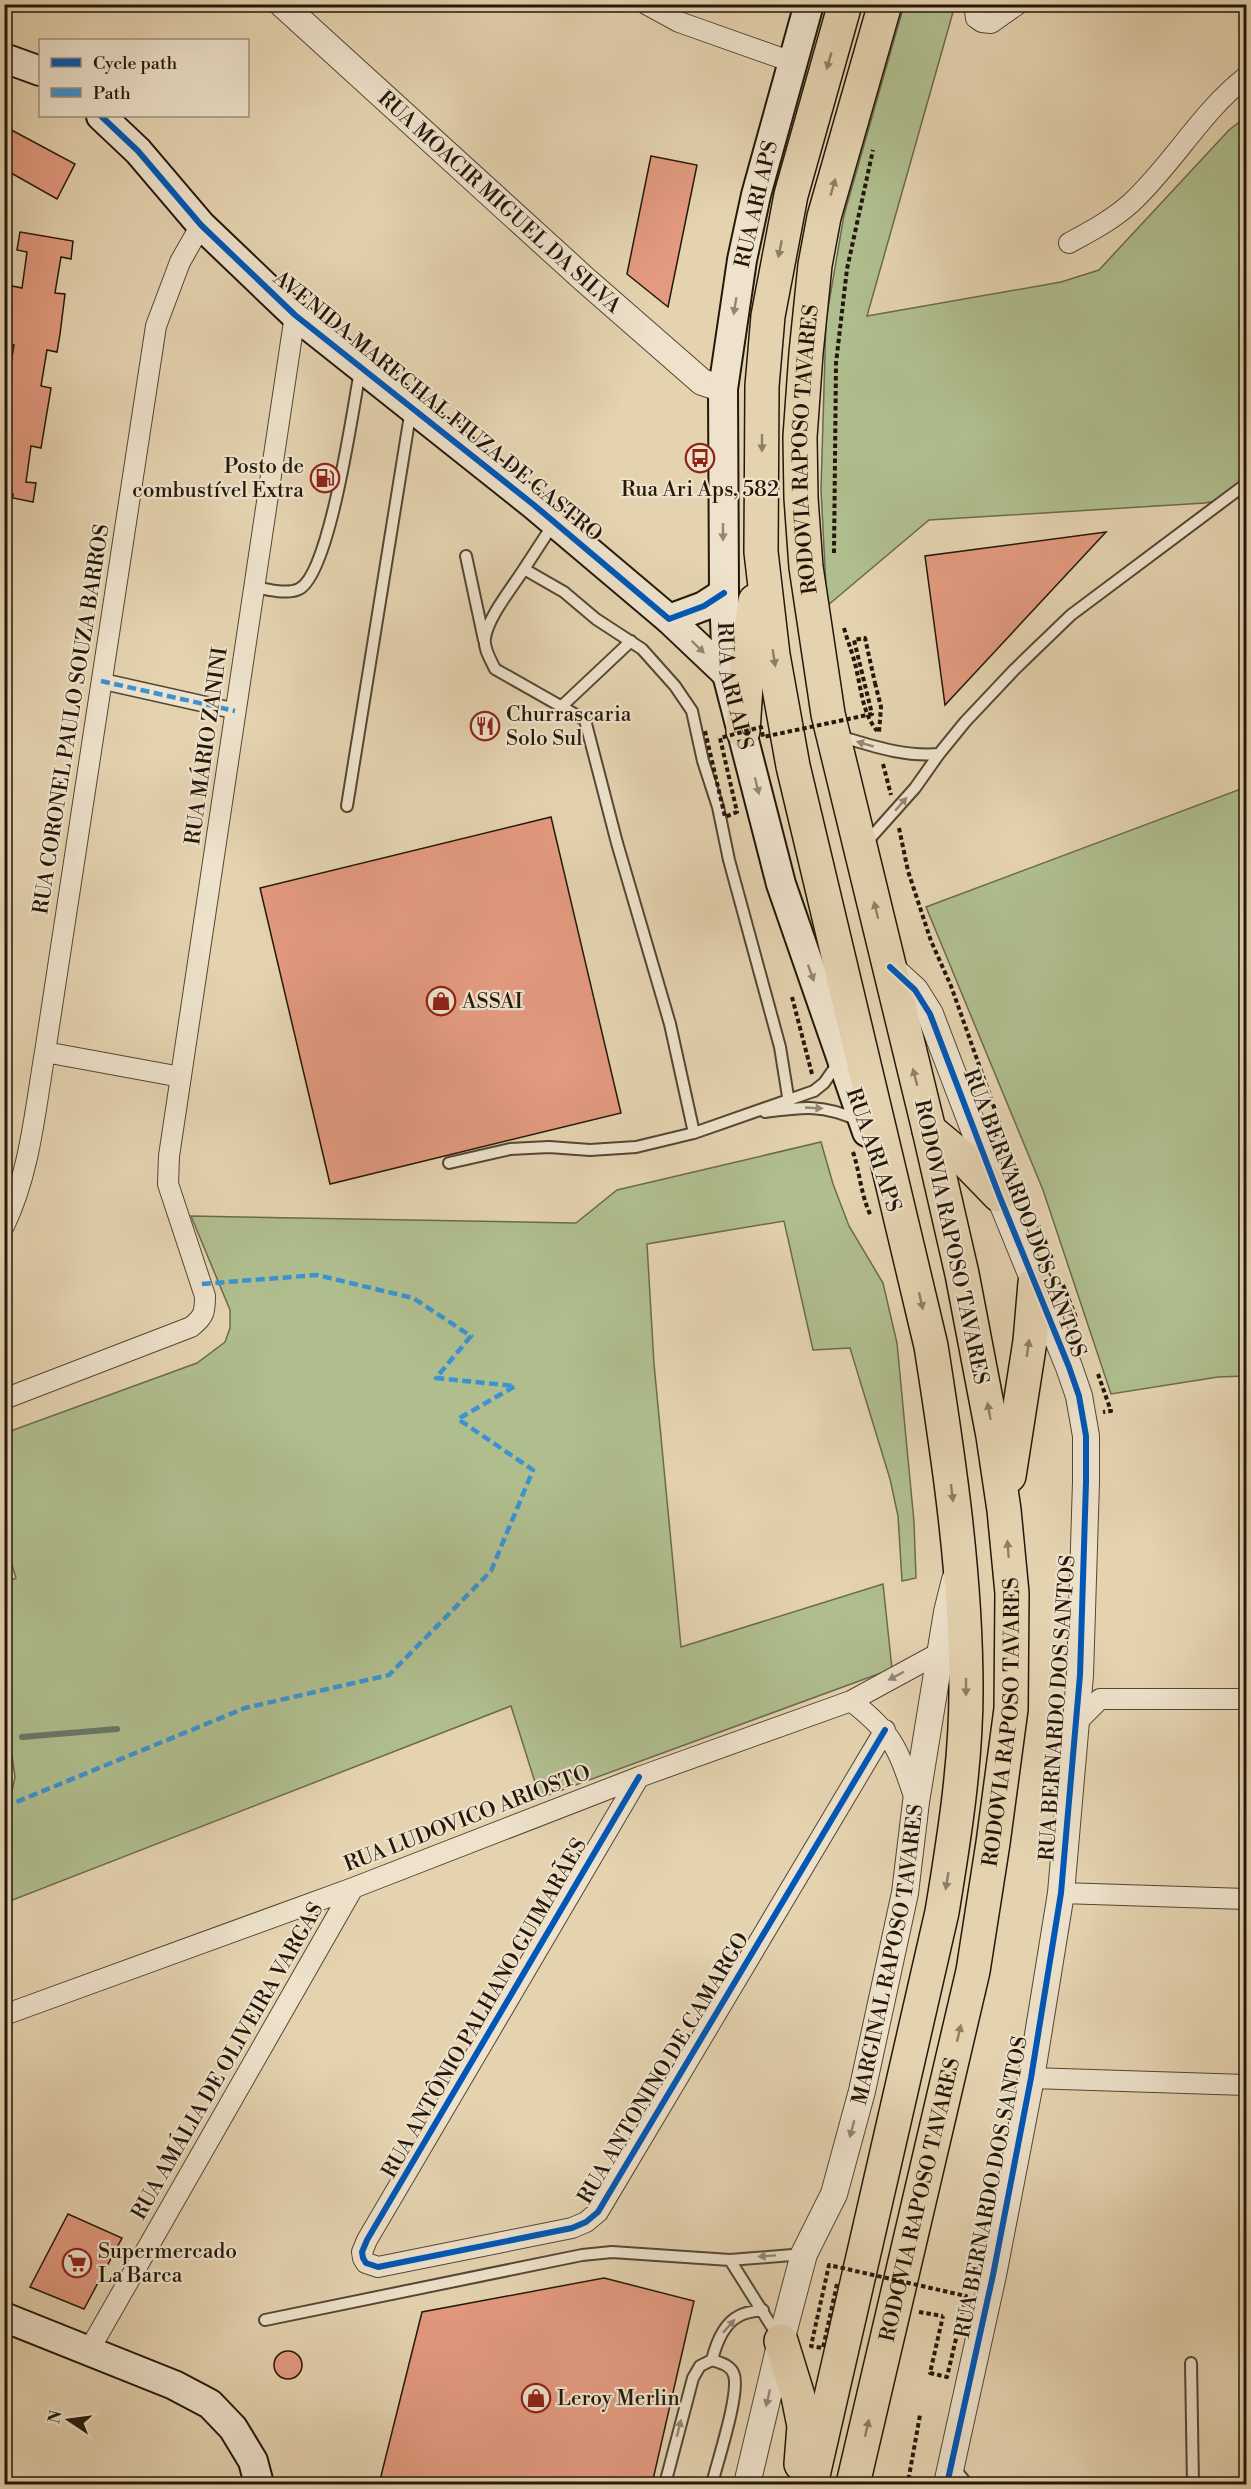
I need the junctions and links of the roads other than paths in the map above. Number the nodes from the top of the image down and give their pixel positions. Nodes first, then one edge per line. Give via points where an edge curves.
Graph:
1 (282, 4) edge
2 (646, 4) edge
3 (809, 4) edge
4 (845, 4) edge
5 (885, 4) edge
6 (974, 4) edge
7 (1018, 4) edge
8 (4, 58) edge
9 (792, 62) junction
10 (39, 71) edge
11 (1246, 76) edge
12 (102, 117) edge
13 (201, 225) junction
14 (1069, 243) dead end
15 (295, 315) junction
16 (360, 366) junction
17 (723, 389) junction
18 (412, 406) junction
19 (1246, 484) edge
20 (555, 522) junction
21 (761, 552) junction
22 (466, 556) dead end
23 (524, 568) junction
24 (254, 587) junction
25 (724, 593) junction
26 (669, 619) junction
27 (484, 640) junction
28 (631, 641) junction
29 (727, 674) junction
30 (101, 681) junction
31 (562, 706) junction
32 (235, 711) junction
33 (743, 731) junction
34 (834, 735) junction
35 (939, 753) junction
36 (347, 806) dead end
37 (862, 848) junction
38 (890, 967) junction
39 (45, 1052) junction
40 (842, 1058) junction
41 (181, 1077) junction
42 (789, 1104) junction
43 (864, 1123) junction
44 (929, 1130) junction
45 (694, 1133) junction
46 (449, 1163) dead end
47 (1010, 1187) junction
48 (4, 1226) edge
49 (907, 1244) junction
50 (1051, 1277) junction
51 (4, 1399) edge
52 (1004, 1510) junction
53 (960, 1556) junction
54 (941, 1652) junction
55 (1080, 1675) junction
56 (1100, 1699) junction
57 (1246, 1699) edge
58 (851, 1701) junction
59 (1076, 1723) junction
60 (885, 1730) junction
61 (639, 1777) junction
62 (916, 1802) junction
63 (353, 1888) junction
64 (1061, 1893) junction
65 (1246, 1899) edge
66 (4, 2015) edge
67 (1031, 2078) junction
68 (1246, 2085) edge
69 (804, 2254) junction
70 (363, 2258) joint
71 (730, 2260) junction
72 (763, 2310) junction
73 (4, 2317) edge
74 (265, 2320) dead end
75 (781, 2341) junction
76 (88, 2352) junction
77 (712, 2360) junction
78 (1191, 2363) dead end
79 (955, 2478) edge
80 (259, 2484) edge
81 (665, 2484) edge
82 (712, 2484) edge
83 (747, 2484) edge
84 (800, 2484) edge
85 (811, 2484) edge
86 (853, 2484) edge
87 (1193, 2484) edge

1 - 17 street, RUA MOACIR MIGUEL DA SILVA via 702,382
2 - 9 street via 679,22
3 - 9 main road, RUA ARI APS
4 -> 21 highway, RODOVIA RAPOSO TAVARES via 791,195 768,316 762,386
34 -> 5 highway, RODOVIA RAPOSO TAVARES via 806,567 800,436 806,353 824,217
6 - 7 street via 976,18 991,23
8 - 10 main road
9 -> 17 main road, RUA ARI APS via 742,260
11 - 14 street via 1209,112 1131,203
12 - 13 main road, AVENIDA MARECHAL FIUZA DE CASTRO via 138,151
13 - 15 main road, AVENIDA MARECHAL FIUZA DE CASTRO
13 - 30 street, RUA CORONEL PAULO SOUZA BARROS via 177,271 156,326
15 - 16 main road, AVENIDA MARECHAL FIUZA DE CASTRO
15 - 24 street, RUA MÁRIO ZANINI
16 - 18 main road, AVENIDA MARECHAL FIUZA DE CASTRO
16 - 24 lane via 334,513 309,578 302,588 291,592
17 -> 25 main road, RUA ARI APS
18 - 20 main road, AVENIDA MARECHAL FIUZA DE CASTRO
18 - 36 lane
19 - 35 lane via 1071,615 1014,670
20 - 23 lane
20 - 26 main road, AVENIDA MARECHAL FIUZA DE CASTRO
21 - 33 highway via 749,641
21 -> 49 highway, RODOVIA RAPOSO TAVARES via 773,656 793,766
22 - 27 lane
23 - 27 lane
23 - 28 lane
24 - 32 street, RUA MÁRIO ZANINI
25 - 26 main road via 704,606
25 - 29 main road, RUA ARI APS
26 -> 29 main road, AVENIDA MARECHAL FIUZA DE CASTRO
27 - 31 lane via 495,669
28 - 31 lane
28 - 42 lane via 675,686 692,711 775,1028
29 - 33 main road, RUA ARI APS
30 - 32 street
30 - 39 street, RUA CORONEL PAULO SOUZA BARROS
31 - 45 lane via 585,720 590,735 608,813 670,1024
32 - 41 street, RUA MÁRIO ZANINI
33 -> 40 main road, RUA ARI APS via 782,884
35 -> 34 lane via 920,755
34 - 37 highway, RODOVIA RAPOSO TAVARES
37 -> 35 lane
38 -> 37 highway, RODOVIA RAPOSO TAVARES
44 -> 38 highway, RODOVIA RAPOSO TAVARES
38 - 47 street, RUA BERNARDO DOS SANTOS via 915,990 930,1014
39 - 41 street
39 - 48 street, RUA CORONEL PAULO SOUZA BARROS via 26,1159 14,1207
40 - 42 lane via 817,1088
40 - 43 main road, RUA ARI APS
41 - 51 street, RUA MÁRIO ZANINI via 168,1184 205,1296 202,1318 191,1327
42 -> 43 lane via 838,1112
42 - 45 lane
43 - 49 main road, RUA ARI APS
44 - 47 highway via 965,1160
52 -> 44 highway, RODOVIA RAPOSO TAVARES via 980,1363
45 - 46 lane via 636,1147 510,1149
47 - 50 street, RUA BERNARDO DOS SANTOS
49 -> 53 highway, RODOVIA RAPOSO TAVARES via 931,1346
52 -> 50 highway via 1030,1341
50 - 55 street, RUA BERNARDO DOS SANTOS via 1086,1436
86 -> 52 highway, RODOVIA RAPOSO TAVARES via 973,1971 992,1855 1011,1709 1012,1593
53 - 54 street, MARGINAL RAPOSO TAVARES
53 -> 85 highway, RODOVIA RAPOSO TAVARES via 966,1692 957,1817 942,1912
54 -> 58 street, RUA LUDOVICO ARIOSTO
54 - 62 street, MARGINAL RAPOSO TAVARES
55 - 56 street
55 - 59 street, RUA BERNARDO DOS SANTOS
56 - 57 street
56 - 59 street
58 - 60 street
58 - 61 street, RUA LUDOVICO ARIOSTO
59 - 64 street, RUA BERNARDO DOS SANTOS
60 - 62 street via 903,1763
60 - 70 street, RUA ANTONINO DE CAMARGO via 598,2212 572,2228 389,2265 371,2266
61 - 63 street, RUA LUDOVICO ARIOSTO
61 - 70 street, RUA ANTÔNIO PALHANO GUIMARÃES via 367,2240
62 -> 69 street, MARGINAL RAPOSO TAVARES via 904,1893 862,2091 834,2194
63 - 66 street, RUA LUDOVICO ARIOSTO
63 - 76 street, RUA AMÁLIA DE OLIVEIRA VARGAS
64 - 65 street
64 - 67 street, RUA BERNARDO DOS SANTOS
67 - 68 street
67 - 79 street, RUA BERNARDO DOS SANTOS via 968,2383
69 -> 71 lane
69 - 75 street, MARGINAL RAPOSO TAVARES
71 - 72 lane
71 - 74 lane via 612,2252 582,2255
72 - 75 lane
77 -> 72 lane via 717,2341 726,2328 739,2316
73 - 76 main road
75 -> 83 street, MARGINAL RAPOSO TAVARES
75 - 84 highway via 804,2426
76 - 80 main road via 174,2385 210,2404 232,2428 253,2461
81 -> 77 lane via 693,2378 700,2366
77 - 82 lane via 727,2365 734,2375 732,2402
78 - 87 lane

